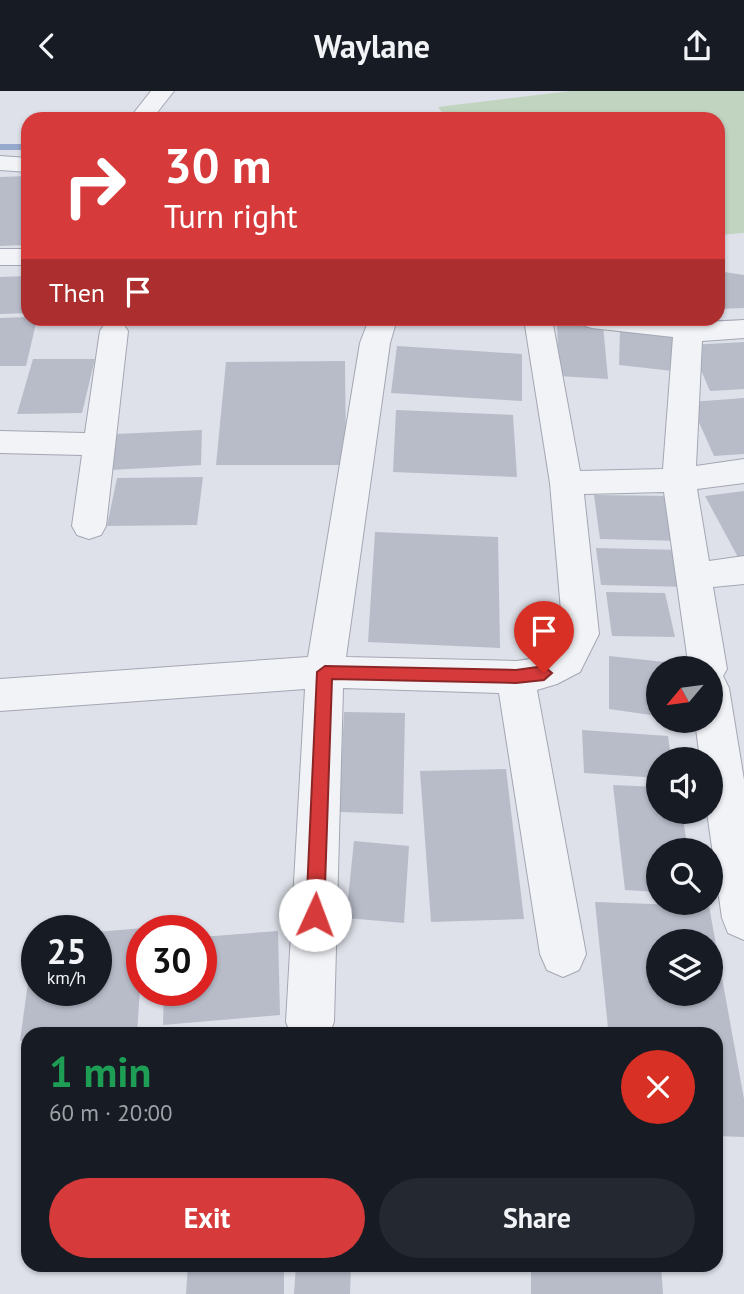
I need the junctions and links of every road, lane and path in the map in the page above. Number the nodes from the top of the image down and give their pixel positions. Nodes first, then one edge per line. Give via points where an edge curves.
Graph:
1 (163, 91) edge
2 (146, 112) edge
3 (0, 163) edge
4 (21, 164) edge
5 (0, 257) edge
6 (21, 257) edge
7 (381, 326) edge
8 (539, 326) edge
9 (648, 326) edge
10 (744, 329) edge
11 (114, 331) dead end
12 (688, 331) junction
13 (0, 442) edge
14 (100, 444) junction
15 (744, 471) edge
16 (679, 480) junction
17 (566, 483) junction
18 (89, 526) dead end
19 (744, 570) edge
20 (694, 576) junction
21 (706, 656) edge
22 (325, 672) junction
23 (516, 677) junction
24 (0, 695) edge
25 (717, 733) edge
26 (744, 918) edge
27 (563, 954) dead end
28 (310, 1022) dead end

1 - 2 street
3 - 4 street
5 - 6 street
7 - 22 street
8 - 17 street
9 - 12 street
10 - 12 street
11 - 14 street
12 - 16 street
13 - 14 street
14 - 18 street
15 - 16 street
16 - 17 street
16 - 20 street
17 - 23 street via 581,634 567,661 544,673
19 - 20 street
20 - 21 street
22 - 23 street
22 - 24 street
22 - 28 street
23 - 27 street
25 - 26 street

